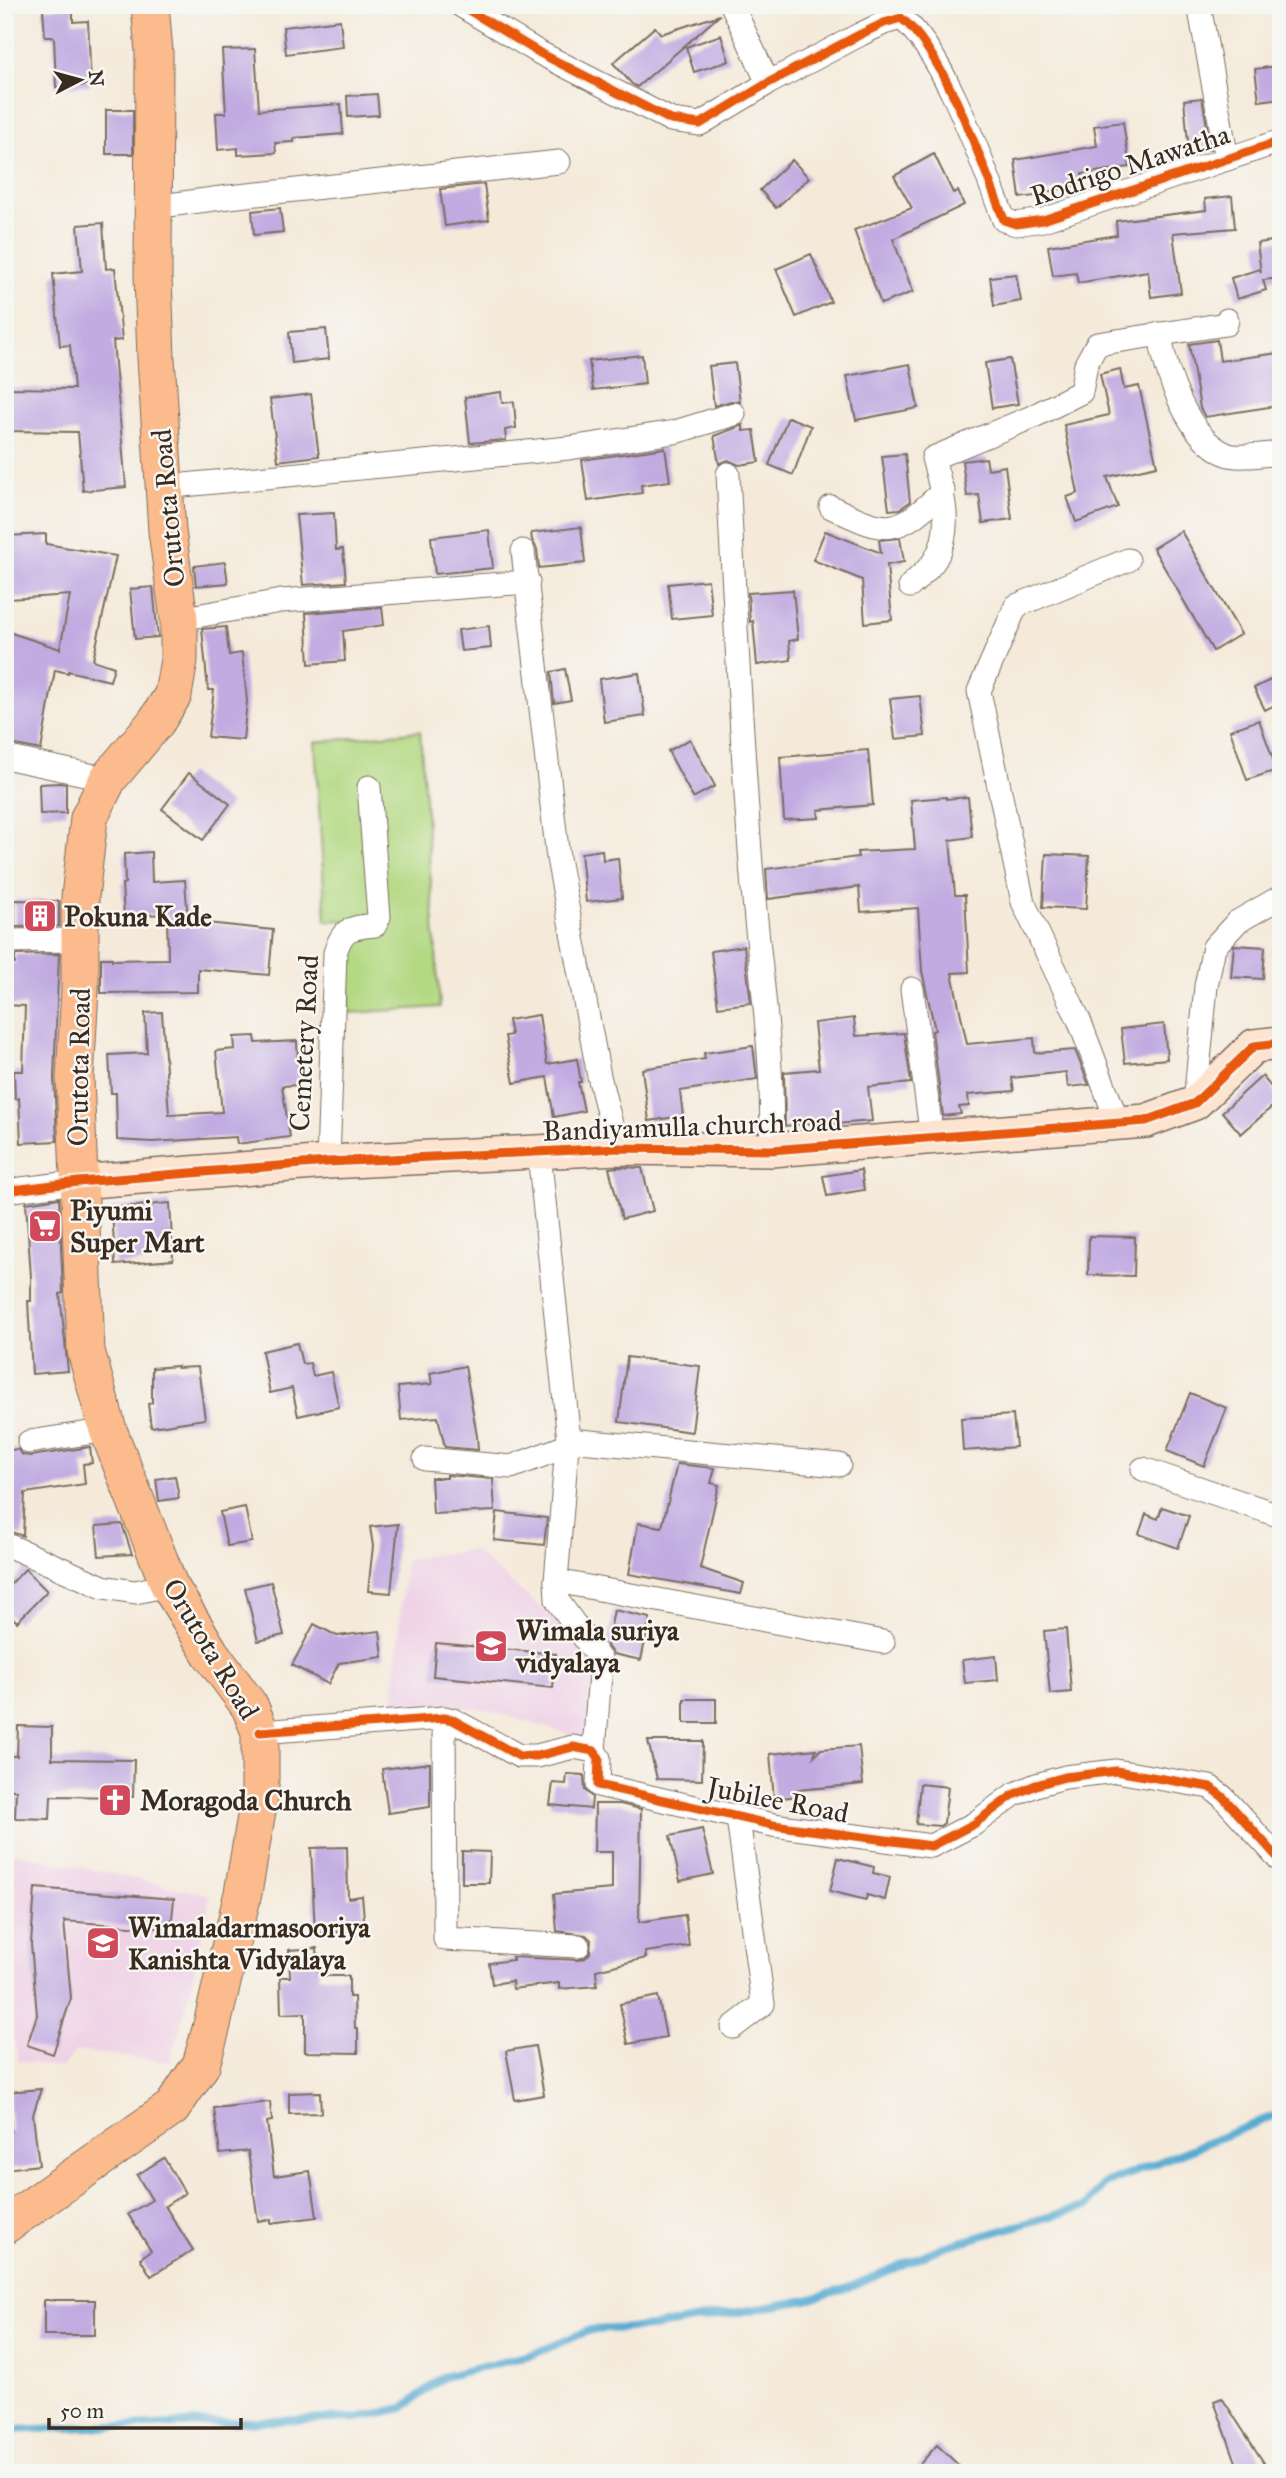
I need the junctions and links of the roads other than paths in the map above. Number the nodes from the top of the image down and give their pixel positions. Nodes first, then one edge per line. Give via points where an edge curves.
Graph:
1 (150, 5) edge
2 (460, 5) edge
3 (732, 5) edge
4 (1199, 5) edge
5 (768, 83) junction
6 (1281, 141) edge
7 (1227, 159) junction
8 (559, 162) dead end
9 (153, 207) junction
10 (1227, 320) dead end
11 (1160, 334) junction
12 (734, 414) dead end
13 (1281, 453) edge
14 (727, 474) dead end
15 (163, 487) junction
16 (943, 491) junction
17 (831, 507) dead end
18 (523, 551) dead end
19 (1128, 560) dead end
20 (528, 582) junction
21 (910, 586) dead end
22 (178, 619) junction
23 (5, 757) edge
24 (108, 779) junction
25 (369, 787) dead end
26 (1277, 899) dead end
27 (80, 940) junction
28 (5, 941) edge
29 (912, 989) dead end
30 (1281, 1043) edge
31 (1195, 1103) junction
32 (1118, 1123) junction
33 (932, 1138) junction
34 (617, 1148) junction
35 (771, 1150) junction
36 (539, 1153) junction
37 (328, 1162) junction
38 (78, 1182) junction
39 (5, 1191) edge
40 (108, 1430) junction
41 (29, 1442) dead end
42 (568, 1443) junction
43 (425, 1459) dead end
44 (839, 1465) dead end
45 (1143, 1469) dead end
46 (1281, 1516) edge
47 (5, 1544) edge
48 (556, 1581) junction
49 (169, 1585) junction
50 (883, 1642) dead end
51 (444, 1718) junction
52 (260, 1732) junction
53 (594, 1751) junction
54 (738, 1818) junction
55 (1281, 1861) edge
56 (578, 1946) dead end
57 (733, 2027) dead end
58 (5, 2225) edge

1 - 9 main road, Orutota Road
2 - 5 street, Rodrigo Mawatha via 540,53 671,120 700,124
3 - 5 street
4 - 7 street
5 - 7 street, Rodrigo Mawatha via 901,18 927,47 1004,220 1016,224 1043,220
6 - 7 street, Rodrigo Mawatha
8 - 9 street
9 - 15 main road, Orutota Road
10 - 11 street via 1226,324
11 - 13 street via 1172,383 1199,434 1228,455
11 - 16 street via 1097,344 1086,364 1081,392 933,458
12 - 15 street via 675,432 569,448
14 - 35 street via 747,816 768,1045
15 - 22 main road, Orutota Road
16 - 17 street via 898,527 865,524
16 - 21 street via 946,528 936,559
18 - 20 street
19 - 32 street via 1016,606 979,691 1023,902 1079,1020
20 - 22 street via 281,601
20 - 34 street via 558,858
22 - 24 main road, Orutota Road via 179,660 173,695
23 - 24 street
24 - 27 main road, Orutota Road via 89,818
25 - 37 street, Cemetery Road via 379,917 375,925 349,929 340,937 335,953
26 - 31 street via 1237,922 1214,947
27 - 28 street
27 - 38 main road, Orutota Road via 75,1078
29 - 33 street
30 - 31 street, Bandiyamulla church road via 1254,1046
31 - 32 street, Bandiyamulla church road via 1146,1121
32 - 33 street, Bandiyamulla church road
33 - 35 street, Bandiyamulla church road
34 - 35 street, Bandiyamulla church road
34 - 36 street, Bandiyamulla church road
36 - 37 street, Bandiyamulla church road
36 - 42 street
37 - 38 street, Bandiyamulla church road
38 - 39 street
38 - 40 main road, Orutota Road via 86,1351
40 - 41 street
40 - 49 main road, Orutota Road
42 - 43 street via 511,1467
42 - 44 street
42 - 48 street
45 - 46 street
47 - 49 street via 103,1587 135,1592
48 - 50 street
48 - 53 street via 557,1600 601,1661
49 - 52 main road, Orutota Road via 250,1707
51 - 52 street
51 - 53 street via 519,1756 573,1747
51 - 56 street via 445,1938
52 - 58 main road, Orutota Road via 260,1793 243,1893 201,2065 172,2108
53 - 54 street, Jubilee Road via 599,1758 598,1785
54 - 55 street, Jubilee Road via 931,1846 1036,1785 1116,1772 1210,1787
54 - 57 street via 763,2004

